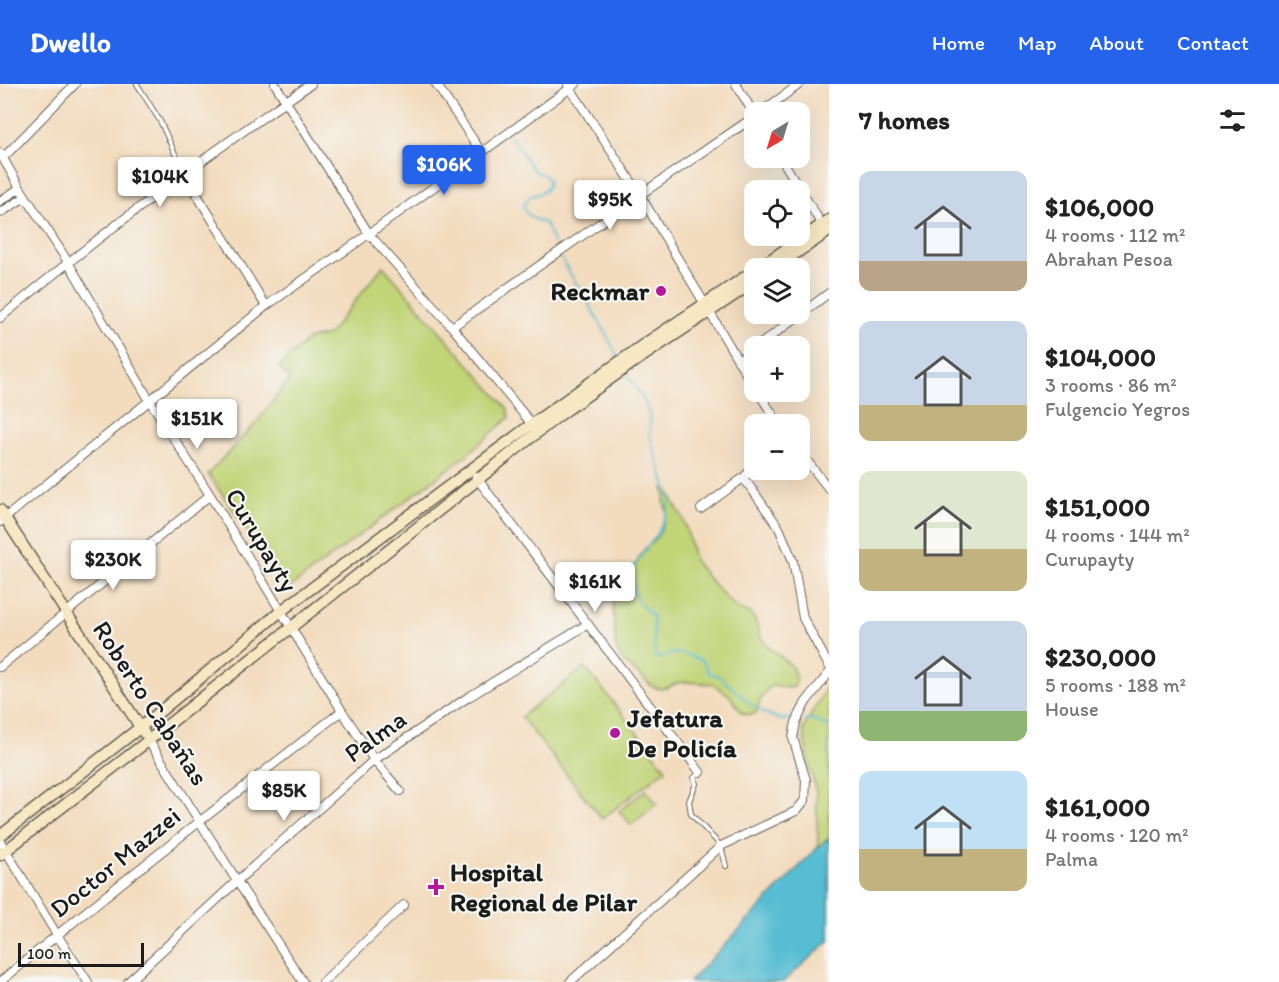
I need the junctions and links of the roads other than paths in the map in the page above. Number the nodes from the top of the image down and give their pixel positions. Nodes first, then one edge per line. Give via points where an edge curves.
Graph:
1 (75, 84) edge
2 (137, 84) edge
3 (275, 84) edge
4 (311, 84) edge
5 (436, 84) edge
6 (736, 84) edge
7 (800, 84) edge
8 (571, 85) edge
9 (285, 101) junction
10 (746, 102) edge
11 (775, 102) edge
12 (744, 122) edge
13 (482, 153) junction
14 (2, 155) edge
15 (787, 168) edge
16 (184, 174) junction
17 (20, 188) junction
18 (640, 195) junction
19 (25, 197) junction
20 (0, 201) edge
21 (0, 213) edge
22 (827, 229) edge
23 (369, 234) junction
24 (777, 258) edge
25 (788, 258) edge
26 (68, 262) junction
27 (744, 280) edge
28 (744, 288) edge
29 (829, 293) edge
30 (266, 306) junction
31 (708, 308) junction
32 (0, 318) edge
33 (452, 327) junction
34 (772, 336) edge
35 (744, 357) edge
36 (738, 362) junction
37 (744, 371) edge
38 (150, 401) junction
39 (535, 427) junction
40 (810, 465) edge
41 (470, 470) junction
42 (743, 478) joint
43 (478, 480) junction
44 (829, 489) edge
45 (210, 495) junction
46 (701, 509) dead end
47 (2, 517) edge
48 (281, 611) junction
49 (66, 613) junction
50 (588, 624) junction
51 (291, 626) junction
52 (829, 666) edge
53 (0, 667) edge
54 (829, 673) edge
55 (342, 711) junction
56 (140, 728) junction
57 (149, 741) junction
58 (374, 760) junction
59 (700, 772) joint
60 (400, 791) dead end
61 (200, 821) junction
62 (0, 836) edge
63 (721, 846) junction
64 (2, 849) edge
65 (726, 866) dead end
66 (237, 881) junction
67 (404, 905) dead end
68 (57, 935) junction
69 (0, 982) edge
70 (88, 982) edge
71 (128, 982) edge
72 (303, 982) edge
73 (322, 982) edge
74 (570, 982) edge

1 - 14 street
2 - 16 lane via 160,121
3 - 9 street
4 - 9 street
5 - 13 street
6 - 10 street
7 - 11 street
8 - 13 street
8 - 18 street
9 - 16 street
9 - 23 street
12 - 18 street
13 - 23 street
14 - 17 street, Curupayty
15 - 22 street
16 - 26 street
16 - 30 street
17 - 19 street, Curupayty
17 - 20 street
18 - 31 street
18 - 33 street
19 - 21 street
19 - 26 street, Curupayty
22 - 24 main road
22 - 25 main road
23 - 30 street
23 - 33 street
26 - 32 street
26 - 38 street, Curupayty
27 - 31 main road
28 - 31 main road
29 - 34 street
30 - 38 street
31 - 36 street
31 - 39 main road
33 - 39 street
35 - 36 street
36 - 37 street
38 - 45 street, Curupayty
38 - 47 street
39 - 41 main road
39 - 43 main road
40 - 44 street
41 - 43 street
41 - 48 main road
42 - 46 street
42 - 52 street via 779,528 793,561 803,618
43 - 50 street
43 - 51 main road
45 - 48 street, Curupayty
45 - 49 street
47 - 49 main road, Roberto Cabañas
48 - 51 street, Curupayty
48 - 56 main road
49 - 53 street
49 - 56 main road, Roberto Cabañas
50 - 58 street, Palma
50 - 59 street
51 - 55 street, Curupayty
51 - 57 main road
54 - 63 street via 796,722 793,738 806,780 805,800 796,812
55 - 58 street, Curupayty
55 - 61 street, Doctor Mazzei
56 - 57 main road, Roberto Cabañas
56 - 62 main road
57 - 61 street, Roberto Cabañas
57 - 64 main road
58 - 60 street, Curupayty
58 - 66 street, Palma
59 - 63 lane via 694,778 696,784 689,801 691,814
61 - 66 street, Roberto Cabañas
61 - 68 street, Doctor Mazzei
63 - 65 lane
63 - 74 street
64 - 68 street
66 - 71 street, Palma
66 - 72 street, Roberto Cabañas
67 - 73 street
68 - 69 street, Doctor Mazzei
68 - 70 street

